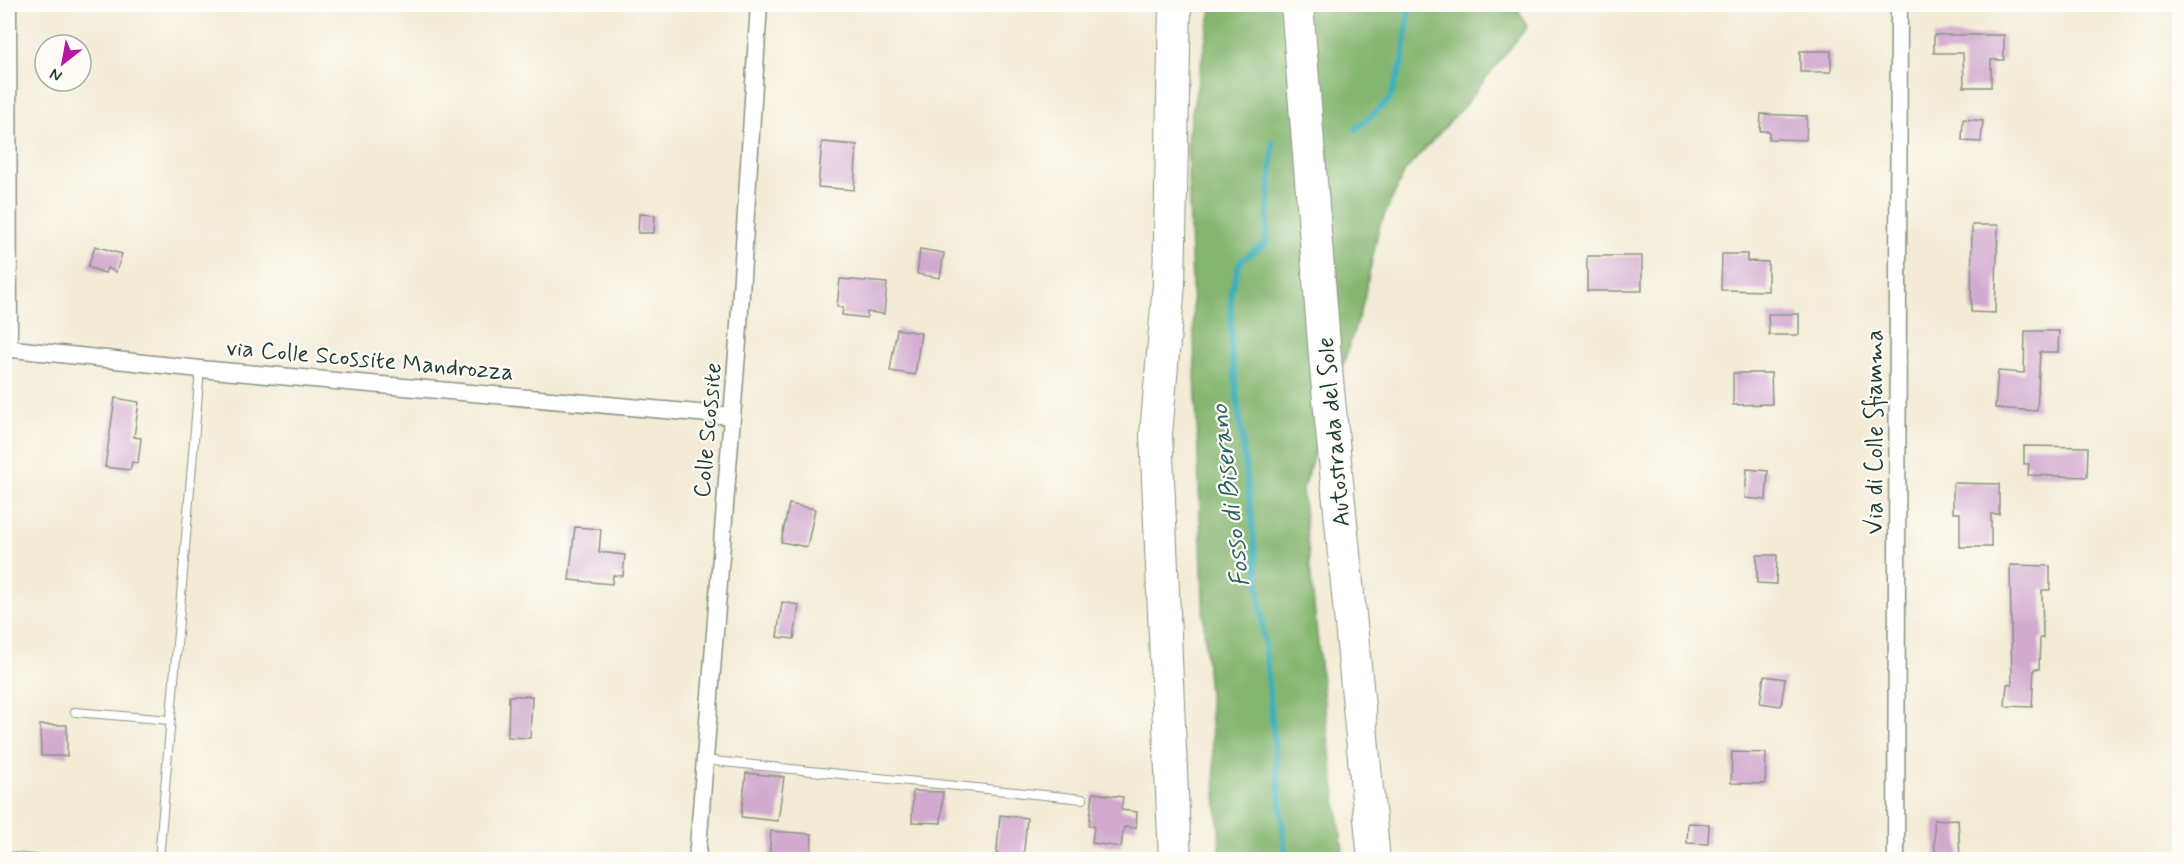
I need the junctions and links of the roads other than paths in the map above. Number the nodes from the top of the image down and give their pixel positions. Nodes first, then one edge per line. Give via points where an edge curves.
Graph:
1 (8, 4) edge
2 (759, 4) edge
3 (1175, 4) edge
4 (1297, 4) edge
5 (1899, 4) edge
6 (7, 348) edge
7 (200, 369) junction
8 (732, 416) junction
9 (75, 712) dead end
10 (170, 720) junction
11 (704, 760) junction
12 (1083, 799) dead end
13 (4, 856) edge
14 (45, 860) edge
15 (159, 860) edge
16 (698, 860) edge
17 (1175, 860) edge
18 (1374, 860) edge
19 (1896, 860) edge

1 - 6 street
2 - 8 street, Colle Scossite
3 - 17 highway via 1169,284 1156,434
4 - 18 highway, Autostrada del Sole via 1326,369
5 - 19 street, Via di Colle Sfiamma
6 - 7 street, via Colle Scossite Mandrozza
7 - 8 street, via Colle Scossite Mandrozza
7 - 10 lane
8 - 11 street, Colle Scossite
9 - 10 lane
10 - 15 lane
11 - 12 lane
11 - 16 street, Colle Scossite
13 - 14 lane

